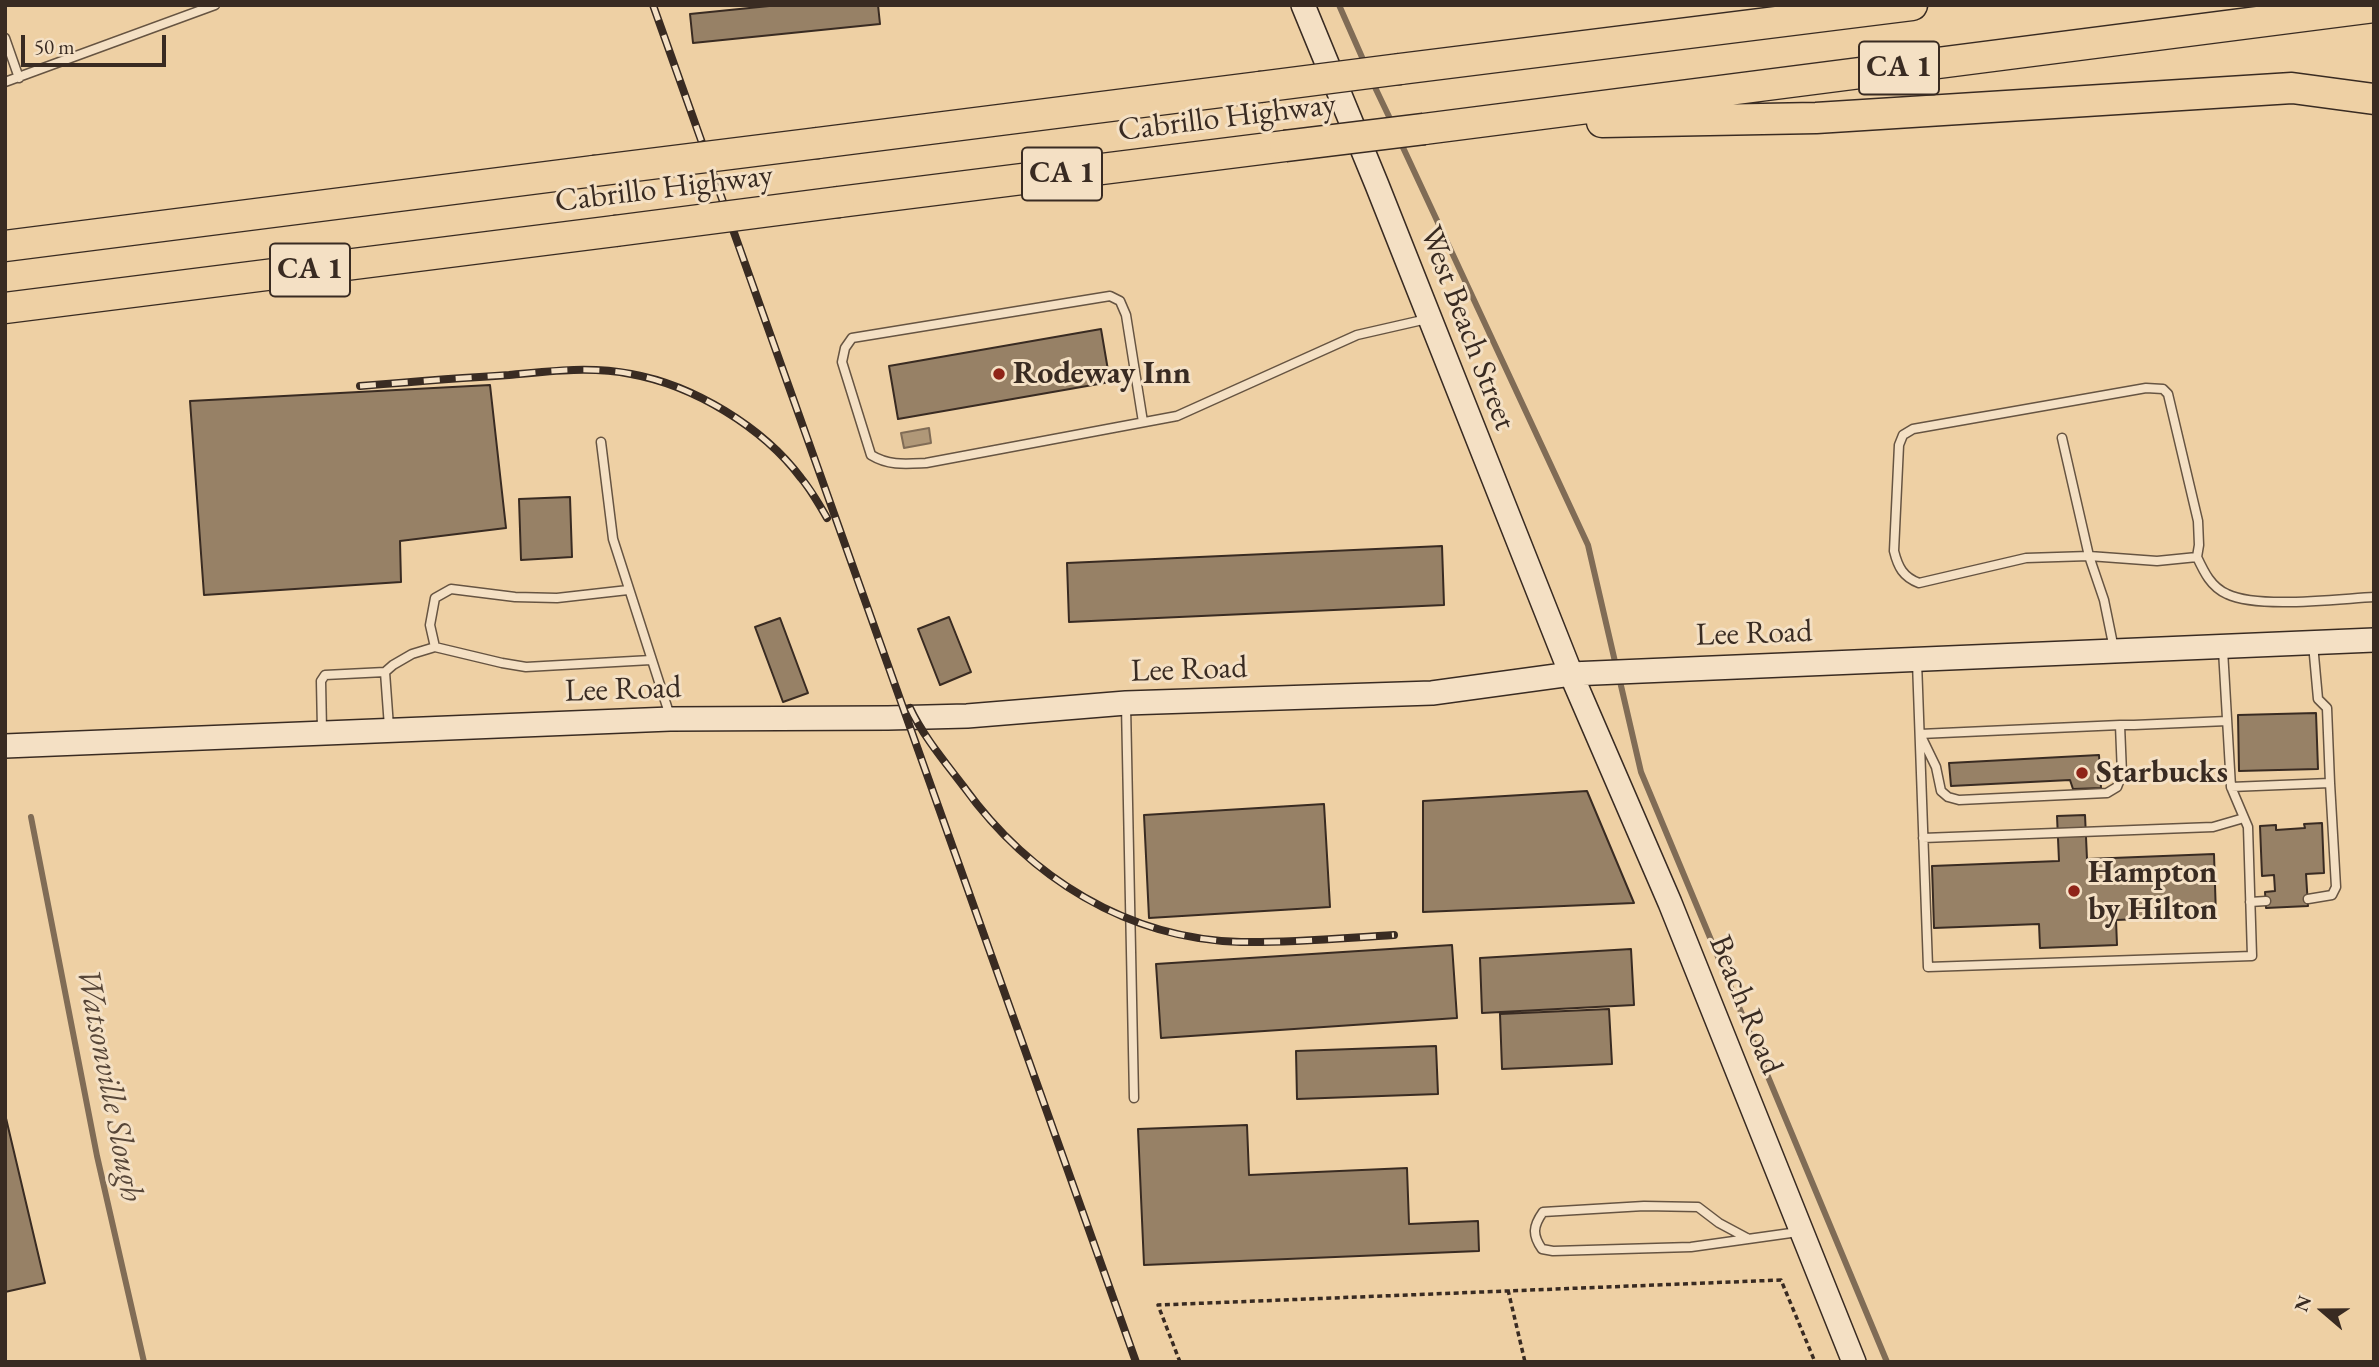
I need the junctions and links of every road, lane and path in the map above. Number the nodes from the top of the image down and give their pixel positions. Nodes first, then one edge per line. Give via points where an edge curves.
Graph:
1 (215, 5) edge
2 (1303, 5) edge
3 (1912, 5) edge
4 (2374, 8) edge
5 (5, 38) edge
6 (19, 78) junction
7 (5, 82) edge
8 (2374, 99) edge
9 (1455, 124) junction
10 (5, 246) edge
11 (5, 308) edge
12 (1430, 318) junction
13 (1143, 422) junction
14 (2062, 438) dead end
15 (601, 442) dead end
16 (2089, 556) junction
17 (2197, 557) junction
18 (628, 590) junction
19 (2374, 597) edge
20 (2374, 640) edge
21 (2313, 643) junction
22 (435, 647) junction
23 (2222, 647) junction
24 (2115, 652) junction
25 (1917, 659) junction
26 (651, 660) junction
27 (385, 672) junction
28 (1571, 674) junction
29 (1126, 703) junction
30 (670, 719) junction
31 (2227, 721) junction
32 (2120, 725) junction
33 (389, 730) junction
34 (322, 733) junction
35 (1920, 734) junction
36 (5, 746) edge
37 (2330, 783) junction
38 (2231, 787) junction
39 (2244, 818) junction
40 (1923, 838) junction
41 (2308, 899) dead end
42 (2266, 901) dead end
43 (2250, 902) junction
44 (1134, 1097) dead end
45 (1801, 1232) junction
46 (1747, 1238) junction
47 (1508, 1290) junction
48 (1180, 1362) edge
49 (1525, 1362) edge
50 (1815, 1362) edge
51 (1854, 1362) edge

1 - 6 lane
2 - 12 main road, West Beach Street
3 - 10 highway, Cabrillo Highway / CA 1, bridge
4 - 9 highway, Cabrillo Highway / CA 1
5 - 6 lane
6 - 7 lane
8 - 9 highway via 2292,88 1816,118
9 - 11 highway, Cabrillo Highway / CA 1, bridge
12 - 13 lane via 1357,335 1177,416
12 - 28 main road, West Beach Street
13 - 13 lane via 926,463 883,462 871,455 842,362 845,348 852,338 1110,296 1120,300 1126,315
14 - 16 lane
15 - 18 lane via 613,539
16 - 17 lane via 2157,561
16 - 17 lane via 2026,558 1919,583 1909,579 1898,566 1894,551 1903,435 1913,429 2146,388 2163,389 2168,394 2198,521
16 - 24 lane
17 - 19 lane via 2209,580 2227,594 2257,602
18 - 22 lane via 529,597 451,589 435,598 430,625
18 - 26 lane
20 - 21 main road, Lee Road
21 - 23 main road, Lee Road
21 - 37 lane via 2318,699 2327,708
22 - 26 lane via 526,667
22 - 27 lane via 412,654
23 - 24 main road, Lee Road
23 - 31 lane
24 - 25 main road, Lee Road
25 - 28 main road, Lee Road
25 - 35 lane
26 - 30 lane
27 - 33 lane
27 - 34 lane via 325,675 321,681
28 - 29 main road, Lee Road via 1432,692
28 - 45 main road, Beach Road via 1670,902
29 - 30 main road, Lee Road via 931,717
29 - 44 lane
30 - 33 main road, Lee Road
31 - 32 lane
31 - 38 lane
32 - 35 lane
32 - 35 lane via 2122,774 2117,787 2108,793 1958,800 1941,791 1936,767
33 - 34 main road, Lee Road
34 - 36 main road, Lee Road
35 - 40 lane
37 - 38 lane
37 - 41 lane via 2336,887 2332,895
38 - 39 lane
39 - 40 lane via 2213,827
39 - 43 lane
40 - 43 lane via 1928,967 2252,957
42 - 43 lane
45 - 46 lane
45 - 51 main road, Beach Road
46 - 46 lane via 1698,1207 1543,1212 1534,1230 1542,1250 1553,1251 1691,1247
47 - 48 path via 1158,1305
47 - 49 path
47 - 50 path via 1781,1280

